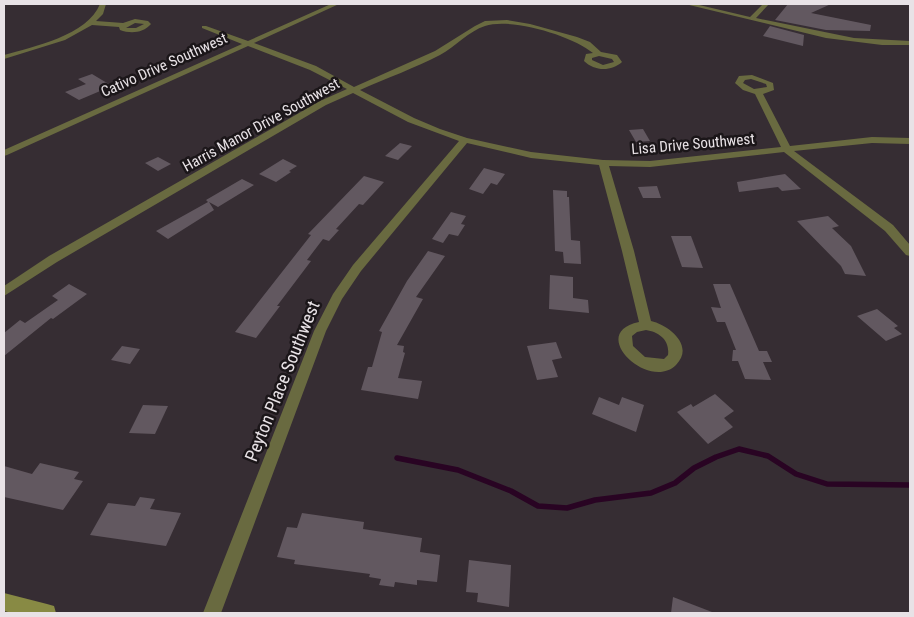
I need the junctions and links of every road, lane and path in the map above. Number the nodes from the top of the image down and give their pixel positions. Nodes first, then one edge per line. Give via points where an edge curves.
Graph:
1 (103, 4) edge
2 (336, 4) edge
3 (688, 4) edge
4 (766, 4) edge
5 (753, 18) junction
6 (92, 23) junction
7 (123, 25) dead end
8 (204, 27) dead end
9 (248, 43) junction
10 (910, 44) edge
11 (599, 54) dead end
12 (4, 57) edge
13 (353, 89) junction
14 (758, 92) dead end
15 (465, 140) junction
16 (910, 140) edge
17 (787, 150) junction
18 (4, 153) edge
19 (603, 163) junction
20 (910, 252) edge
21 (4, 292) edge
22 (646, 325) dead end
23 (4, 602) edge
24 (47, 613) edge
25 (212, 613) edge

1 - 6 street via 101,13
2 - 9 street, Cativo Drive Southwest
3 - 5 street
4 - 5 street
5 - 10 street via 864,42
6 - 7 street
6 - 12 street via 74,33
8 - 9 street, Lisa Drive Southwest
9 - 13 street, Lisa Drive Southwest via 313,68
9 - 18 street, Cativo Drive Southwest
11 - 13 street, Harris Manor Drive Southwest via 575,38 528,25 485,23 438,52
13 - 15 street, Lisa Drive Southwest via 411,120
13 - 21 street, Harris Manor Drive Southwest via 323,103 54,259
14 - 17 street
15 - 19 street, Lisa Drive Southwest via 531,155
15 - 25 street, Peyton Place Southwest via 357,268 337,297 320,331
16 - 17 street, Lisa Drive Southwest via 872,140
17 - 19 street, Lisa Drive Southwest via 650,164
17 - 20 street via 875,217
19 - 22 street
23 - 24 street

